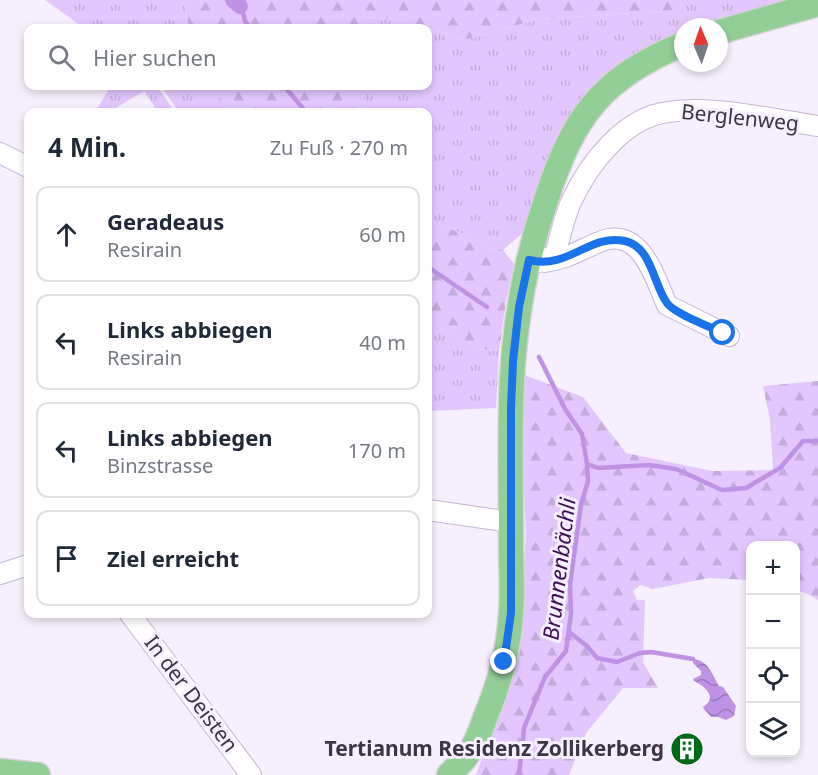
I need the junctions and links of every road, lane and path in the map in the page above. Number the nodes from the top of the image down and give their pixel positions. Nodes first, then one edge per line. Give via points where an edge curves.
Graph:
1 (818, 4) edge
2 (728, 29) edge
3 (674, 48) edge
4 (818, 126) edge
5 (0, 153) edge
6 (24, 165) edge
7 (534, 261) junction
8 (729, 336) dead end
9 (432, 511) edge
10 (511, 522) junction
11 (24, 567) edge
12 (0, 574) edge
13 (133, 618) edge
14 (0, 771) edge
15 (38, 775) edge
16 (251, 775) edge
17 (449, 775) edge

1 - 2 main road
3 - 7 main road via 650,58 616,81 582,118 556,167
4 - 7 street, Berglenweg via 705,110 666,112 645,118 622,133 587,171 570,204 555,255
5 - 6 street
7 - 8 street via 566,259 600,241 626,241 636,246 649,262 668,305
7 - 10 main road via 519,307 513,361
9 - 10 street
10 - 17 main road via 511,613 504,662 471,750
11 - 12 street
13 - 16 street, In der Deisten
14 - 15 main road

